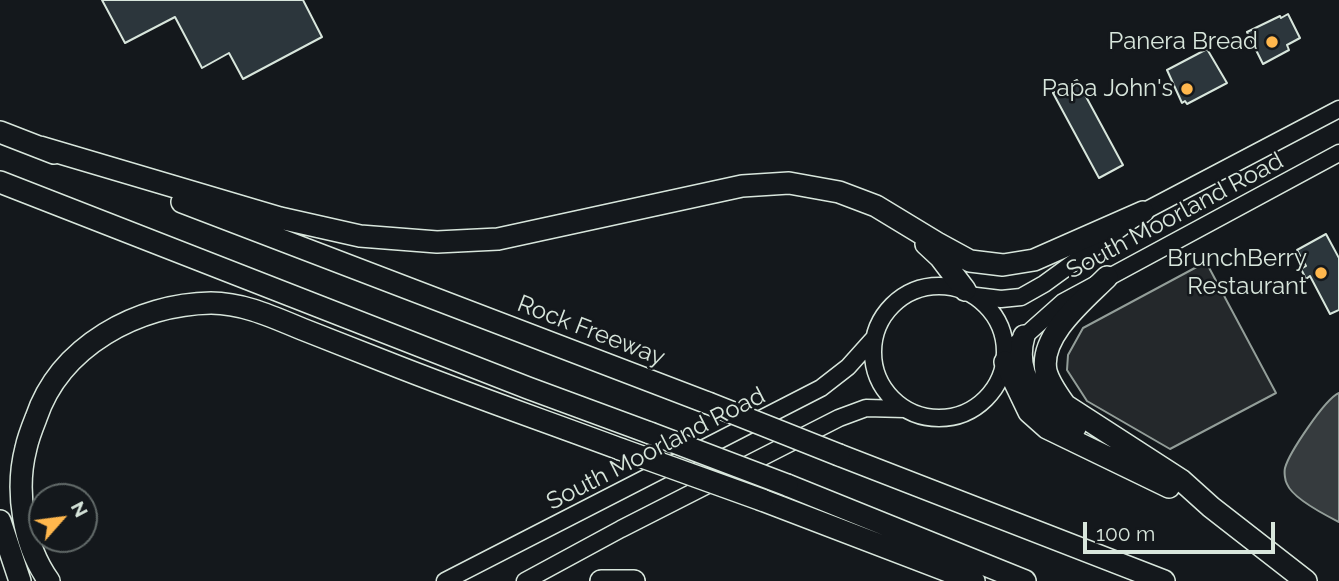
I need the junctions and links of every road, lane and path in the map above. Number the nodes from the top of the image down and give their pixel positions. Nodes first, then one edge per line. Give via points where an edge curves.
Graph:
1 (1339, 109) edge
2 (0, 132) edge
3 (40, 147) junction
4 (1339, 153) edge
5 (0, 182) edge
6 (1143, 212) junction
7 (905, 223) junction
8 (1107, 277) junction
9 (970, 293) junction
10 (1024, 336) junction
11 (874, 338) junction
12 (1005, 358) junction
13 (905, 409) junction
14 (1157, 481) junction
15 (1211, 506) junction
16 (0, 521) edge
17 (20, 581) edge
18 (49, 581) edge
19 (445, 581) edge
20 (525, 581) edge
21 (601, 581) edge
22 (634, 581) edge
23 (974, 581) edge
24 (1025, 581) edge
25 (1164, 581) edge
26 (1306, 581) edge

1 - 6 main road, South Moorland Road
2 - 3 highway, Rock Freeway
3 - 7 highway via 280,218 360,236 438,242 498,239 742,186 789,183 839,192
3 - 25 highway, Rock Freeway, bridge
4 - 8 main road, South Moorland Road
5 - 24 highway, bridge
6 - 7 highway via 1034,260 1003,265 970,261
6 - 9 main road, South Moorland Road via 1021,297 1001,299
7 - 9 highway
8 - 10 main road, South Moorland Road via 1063,302
8 - 15 highway via 1057,330 1045,355 1046,372 1065,405 1181,480
9 - 11 main road via 946,286 908,293 892,304
9 - 12 main road via 992,312 1002,332
10 - 12 main road, South Moorland Road
10 - 14 highway via 1020,358 1030,385 1046,407
11 - 13 main road via 878,378 889,396
11 - 19 main road, South Moorland Road via 821,388
12 - 13 main road via 998,383 985,400 967,412 925,417
12 - 14 highway via 1029,412 1047,428
13 - 20 main road via 866,408 839,418
14 - 15 highway
15 - 26 highway
16 - 17 highway
18 - 23 highway, bridge via 28,535 21,491 25,450 38,411 57,379 87,345 124,322 166,307 212,303 253,309 428,379
21 - 22 highway

